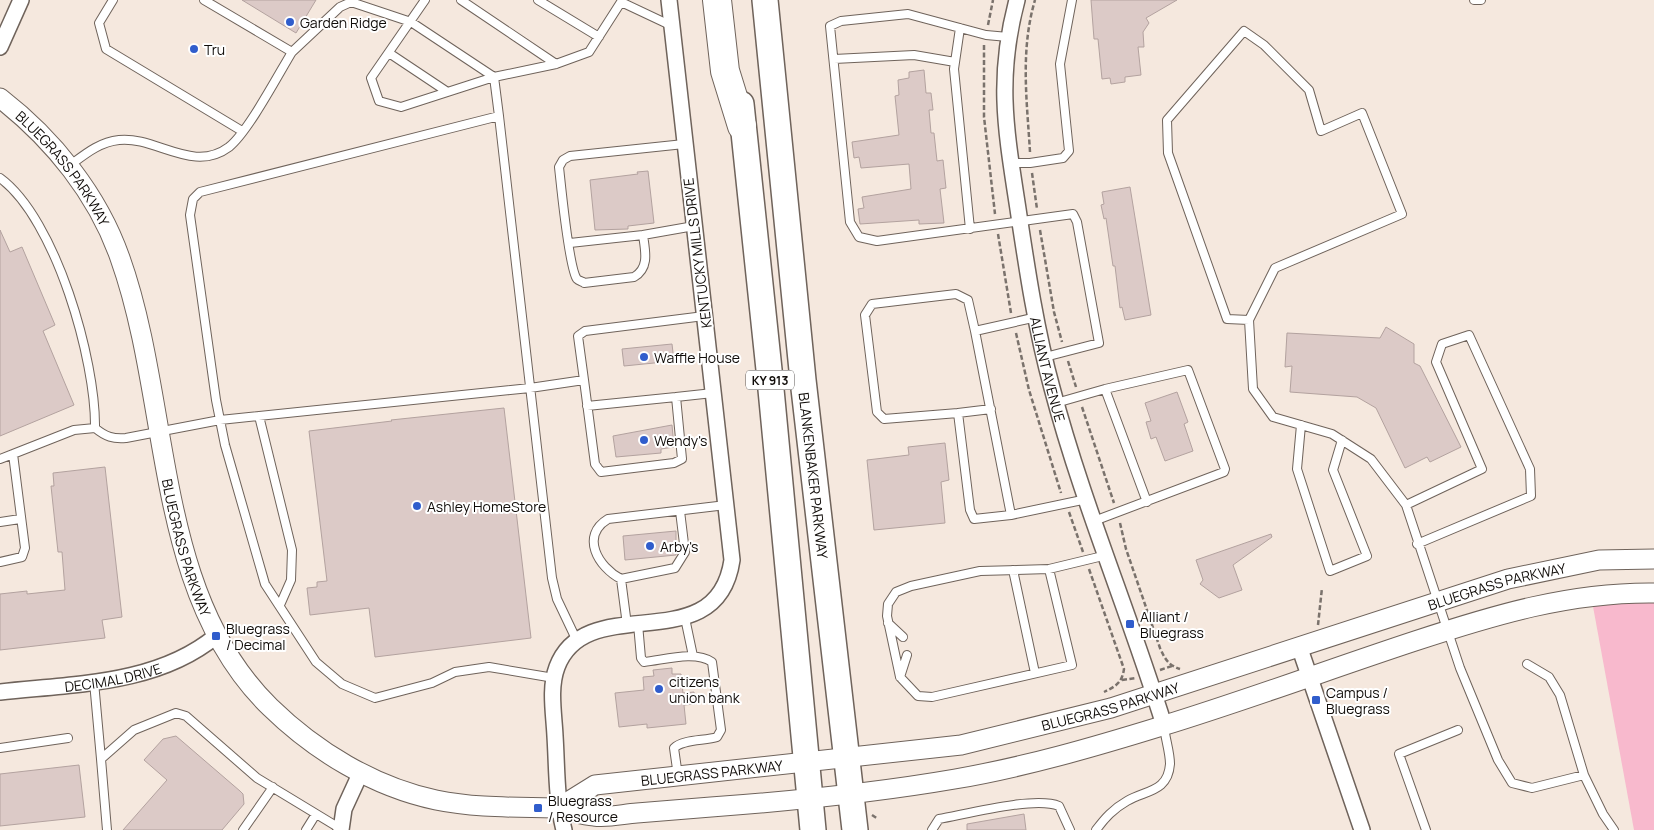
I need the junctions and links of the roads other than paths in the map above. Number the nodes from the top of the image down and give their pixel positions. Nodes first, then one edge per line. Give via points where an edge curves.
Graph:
1 (21, 0) edge
2 (113, 0) edge
3 (204, 0) edge
4 (425, 0) edge
5 (462, 0) edge
6 (538, 0) edge
7 (669, 0) edge
8 (717, 0) edge
9 (730, 0) edge
10 (765, 0) edge
11 (1017, 0) edge
12 (1072, 0) edge
13 (1474, 0) edge
14 (1481, 0) edge
15 (620, 1) edge
16 (411, 22) junction
17 (672, 26) junction
18 (960, 28) junction
19 (599, 37) junction
20 (1008, 37) junction
21 (0, 47) edge
22 (292, 52) junction
23 (389, 53) junction
24 (834, 59) junction
25 (955, 62) junction
26 (556, 64) junction
27 (494, 77) junction
28 (446, 91) junction
29 (0, 98) edge
30 (499, 116) junction
31 (742, 126) junction
32 (242, 131) junction
33 (684, 144) junction
34 (1011, 163) junction
35 (69, 166) junction
36 (0, 178) edge
37 (1020, 222) junction
38 (694, 226) junction
39 (970, 229) junction
40 (643, 235) junction
41 (570, 244) junction
42 (704, 316) junction
43 (1037, 317) junction
44 (1248, 320) junction
45 (975, 331) junction
46 (1045, 357) junction
47 (584, 380) junction
48 (530, 388) junction
49 (1105, 389) junction
50 (713, 393) junction
51 (676, 397) junction
52 (1056, 403) junction
53 (587, 406) junction
54 (991, 409) junction
55 (958, 413) junction
56 (259, 416) junction
57 (220, 420) junction
58 (1301, 425) junction
59 (95, 428) junction
60 (160, 432) junction
61 (1342, 440) junction
62 (13, 454) junction
63 (0, 459) edge
64 (1086, 499) junction
65 (1147, 502) junction
66 (726, 505) junction
67 (1406, 505) junction
68 (680, 511) junction
69 (1011, 515) junction
70 (20, 519) junction
71 (1094, 521) junction
72 (0, 522) edge
73 (1418, 544) junction
74 (1107, 555) junction
75 (1654, 559) edge
76 (0, 562) edge
77 (1049, 569) junction
78 (1013, 570) junction
79 (621, 579) junction
80 (1654, 593) edge
81 (1437, 601) junction
82 (280, 605) junction
83 (685, 618) junction
84 (888, 624) junction
85 (632, 625) junction
86 (1448, 630) junction
87 (216, 636) junction
88 (903, 638) dead end
89 (576, 641) junction
90 (1299, 646) junction
91 (907, 655) dead end
92 (693, 656) junction
93 (1527, 664) dead end
94 (1034, 673) junction
95 (1308, 676) junction
96 (554, 678) junction
97 (900, 678) junction
98 (94, 682) junction
99 (0, 692) edge
100 (1154, 694) junction
101 (1164, 725) junction
102 (1458, 730) dead end
103 (68, 738) dead end
104 (0, 748) edge
105 (847, 756) junction
106 (101, 759) junction
107 (805, 761) junction
108 (361, 772) junction
109 (1584, 774) junction
110 (678, 776) junction
111 (273, 787) junction
112 (850, 794) junction
113 (810, 799) junction
114 (558, 808) junction
115 (316, 814) junction
116 (341, 829) edge
117 (107, 830) edge
118 (243, 830) edge
119 (306, 830) edge
120 (564, 830) edge
121 (813, 830) edge
122 (855, 830) edge
123 (932, 830) edge
124 (1070, 830) edge
125 (1096, 830) edge
126 (1362, 830) edge
127 (1426, 830) edge
128 (1614, 830) edge

1 - 21 street
2 - 32 lane via 99,23 106,49
3 - 22 lane
4 - 16 lane
5 - 26 lane
6 - 19 lane
7 - 17 street, KENTUCKY MILLS DRIVE
8 - 31 highway via 725,71
9 - 31 main road, KY 913
10 - 105 main road, BLANKENBAKER PARKWAY / KY 913 via 803,380
11 - 20 street, ALLIANT AVENUE
12 - 34 lane via 1060,64 1069,150 1063,158
13 - 14 lane
15 - 17 lane
15 - 19 lane
16 - 22 lane via 352,2 340,7
16 - 23 lane
16 - 27 lane
17 - 33 street, KENTUCKY MILLS DRIVE
18 - 20 lane
18 - 24 lane via 908,14 841,21 830,26
18 - 25 lane
19 - 26 lane via 589,52
20 - 34 street, ALLIANT AVENUE via 1003,92
22 - 32 lane
23 - 28 lane
23 - 28 lane via 372,78 379,101 401,107
24 - 25 lane via 914,55
24 - 39 lane via 850,222 854,231 859,237 877,241
25 - 39 lane
26 - 27 lane
27 - 28 lane
27 - 30 lane
29 - 35 street, BLUEGRASS PARKWAY via 37,130
30 - 48 lane
30 - 57 lane via 200,192 193,199 190,215
31 - 107 main road, KY 913 via 771,389
32 - 35 lane via 230,146 203,157 120,140 106,143
33 - 38 street, KENTUCKY MILLS DRIVE
33 - 41 lane via 570,156 563,160 559,167
34 - 37 street, ALLIANT AVENUE
35 - 60 street, BLUEGRASS PARKWAY via 94,203 119,255 134,302
36 - 59 lane via 21,198 34,217 71,299 82,340
37 - 39 lane
37 - 43 street, ALLIANT AVENUE
37 - 46 lane via 1073,214 1079,231 1099,343
38 - 40 lane
38 - 42 street, KENTUCKY MILLS DRIVE
40 - 41 lane
40 - 41 lane via 645,265 642,273 584,283 573,270
42 - 47 lane via 585,331 578,336
42 - 50 street, KENTUCKY MILLS DRIVE
43 - 45 lane
43 - 46 street, ALLIANT AVENUE
44 - 44 lane via 1275,268 1402,214 1362,113 1321,131 1309,90 1264,45 1244,31 1167,120 1167,128 1168,153 1227,319
44 - 58 lane via 1253,389 1273,417
45 - 54 lane
45 - 55 lane via 968,300 956,294 872,304 865,315 877,412 884,419
46 - 52 street, ALLIANT AVENUE
47 - 48 lane
47 - 53 lane
48 - 56 lane
48 - 89 lane via 552,578 557,599
49 - 52 lane
49 - 65 lane
49 - 65 lane via 1188,370 1225,469
50 - 51 lane
50 - 66 street, KENTUCKY MILLS DRIVE
51 - 53 lane
51 - 53 lane via 682,459 674,463 602,472 594,464
52 - 64 street, ALLIANT AVENUE
54 - 55 lane
54 - 69 lane
55 - 69 lane via 970,510 974,519
56 - 57 lane
56 - 82 lane via 292,550 291,580
57 - 60 lane
57 - 82 lane via 265,584
58 - 61 lane
58 - 61 lane via 1297,469 1330,571 1367,556 1333,470
59 - 60 lane via 114,439
59 - 62 lane via 74,430
60 - 87 street, BLUEGRASS PARKWAY via 188,562
61 - 67 lane via 1371,459
62 - 63 lane
62 - 70 lane
64 - 69 lane
64 - 71 street, ALLIANT AVENUE
65 - 71 lane
66 - 68 lane
66 - 83 street, KENTUCKY MILLS DRIVE via 732,560 726,584 708,606
67 - 73 lane
67 - 73 lane via 1482,470 1436,362 1442,344 1469,336 1530,469 1531,496
68 - 79 lane via 685,552 675,568
68 - 79 lane via 608,519 596,528 596,554 602,565
70 - 72 lane
70 - 76 lane via 24,553 18,559
71 - 74 street, ALLIANT AVENUE
73 - 81 lane
74 - 77 lane
74 - 100 street, ALLIANT AVENUE
75 - 81 street, BLUEGRASS PARKWAY via 1599,560 1554,568
77 - 78 lane
77 - 94 lane via 1072,665
78 - 84 lane via 980,571 896,592 888,604
78 - 94 lane
79 - 85 lane
80 - 86 street, BLUEGRASS PARKWAY via 1622,592 1546,602
81 - 86 lane
81 - 90 street, BLUEGRASS PARKWAY
82 - 96 lane via 316,662 342,684 375,698 432,683 455,672 488,667
83 - 85 street, KENTUCKY MILLS DRIVE
83 - 92 lane
84 - 88 lane
84 - 97 lane
85 - 89 street, KENTUCKY MILLS DRIVE via 596,631
85 - 92 lane via 644,662
86 - 95 street, BLUEGRASS PARKWAY
86 - 109 lane via 1498,760 1512,783 1532,788
87 - 98 street, DECIMAL DRIVE via 164,665 126,677
87 - 108 street, BLUEGRASS PARKWAY via 270,707 312,743
89 - 96 street, KENTUCKY MILLS DRIVE via 566,651
90 - 95 street
90 - 100 street, BLUEGRASS PARKWAY
91 - 97 lane
92 - 110 lane via 712,662 721,730 717,737 678,744 674,748
93 - 109 lane via 1549,677 1560,695
94 - 97 lane via 932,697 918,696
95 - 101 street, BLUEGRASS PARKWAY
95 - 126 street
96 - 114 street, KENTUCKY MILLS DRIVE
98 - 99 street, DECIMAL DRIVE
98 - 106 lane
100 - 101 street, ALLIANT AVENUE
100 - 105 street, BLUEGRASS PARKWAY via 1063,721 961,745
101 - 112 street, BLUEGRASS PARKWAY via 960,778
101 - 125 lane via 1170,763 1167,780 1108,814
102 - 127 lane via 1399,754
103 - 104 lane
105 - 107 street, BLUEGRASS PARKWAY
105 - 112 main road, BLANKENBAKER PARKWAY / KY 913
106 - 111 lane via 134,730 176,713 186,716 257,778
106 - 117 lane
107 - 110 street, BLUEGRASS PARKWAY
107 - 113 main road, KY 913
108 - 114 street, BLUEGRASS PARKWAY via 398,789 433,799 503,809
108 - 116 street via 344,808
109 - 128 lane
110 - 114 street, BLUEGRASS PARKWAY via 595,785
111 - 115 lane
111 - 118 lane
112 - 113 street, BLUEGRASS PARKWAY
112 - 122 main road, BLANKENBAKER PARKWAY / KY 913
113 - 114 street, BLUEGRASS PARKWAY via 595,817
113 - 121 main road, KY 913
114 - 120 street, KENTUCKY MILLS DRIVE
115 - 116 lane
115 - 119 lane
123 - 124 lane via 939,819 1050,802 1059,806

